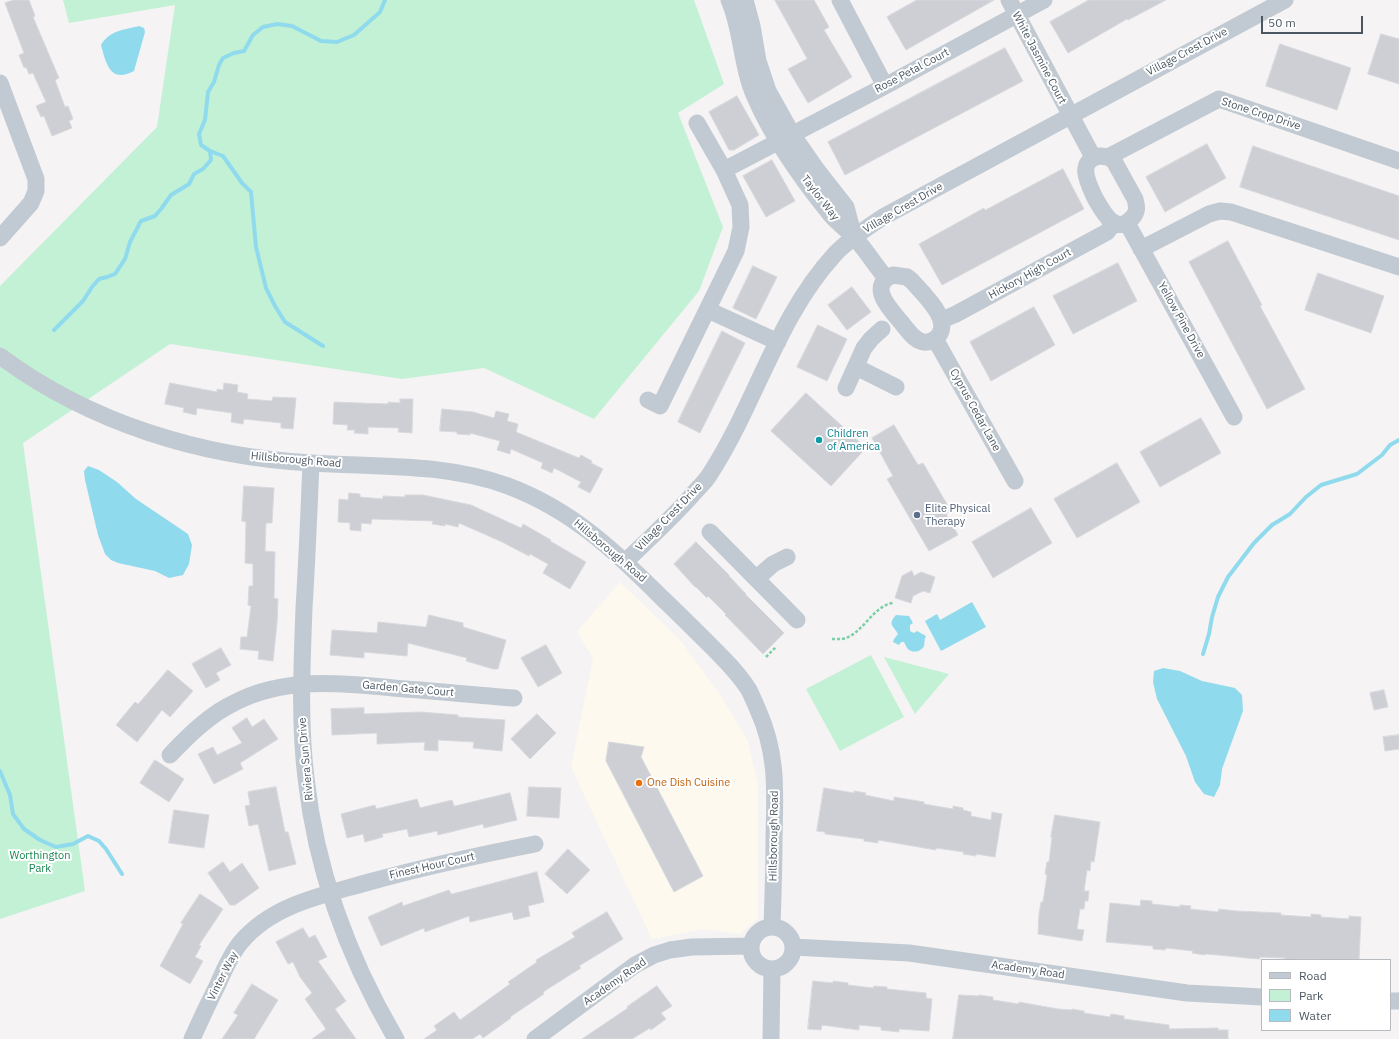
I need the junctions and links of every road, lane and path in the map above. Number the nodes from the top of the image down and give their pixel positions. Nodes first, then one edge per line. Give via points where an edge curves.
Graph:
1 (729, 0) edge
2 (745, 0) edge
3 (840, 0) edge
4 (1009, 0) edge
5 (1044, 0) edge
6 (1285, 0) edge
7 (1017, 15) junction
8 (0, 84) edge
9 (885, 86) junction
10 (1070, 116) junction
11 (697, 123) dead end
12 (785, 137) junction
13 (1101, 157) junction
14 (1399, 161) edge
15 (724, 170) junction
16 (1121, 223) junction
17 (854, 237) junction
18 (0, 238) edge
19 (1141, 249) junction
20 (1399, 267) edge
21 (886, 278) junction
22 (708, 310) junction
23 (942, 320) junction
24 (882, 328) dead end
25 (936, 339) junction
26 (778, 342) junction
27 (0, 356) edge
28 (856, 367) junction
29 (896, 387) dead end
30 (846, 388) dead end
31 (648, 400) dead end
32 (1234, 418) dead end
33 (311, 463) junction
34 (1014, 481) dead end
35 (710, 532) dead end
36 (788, 557) dead end
37 (626, 561) junction
38 (757, 578) junction
39 (893, 603) dead end
40 (797, 620) dead end
41 (832, 638) dead end
42 (776, 647) dead end
43 (766, 657) dead end
44 (301, 684) junction
45 (514, 698) dead end
46 (170, 755) dead end
47 (535, 844) dead end
48 (330, 893) junction
49 (772, 927) junction
50 (751, 946) junction
51 (794, 948) junction
52 (772, 969) junction
53 (1261, 997) edge
54 (192, 1039) edge
55 (396, 1039) edge
56 (535, 1039) edge
57 (771, 1039) edge

1 - 12 street, Taylor Way via 743,62 754,96
2 - 12 street, Taylor Way via 758,61
3 - 9 street
4 - 7 street, White Jasmine Court
5 - 7 street, Rose Petal Court
6 - 10 street, Village Crest Drive
7 - 9 street, Rose Petal Court
7 - 10 street, White Jasmine Court
8 - 18 street via 36,179 36,191 31,203
9 - 12 street, Rose Petal Court
10 - 13 street
10 - 17 street, Village Crest Drive via 883,217
11 - 15 street
12 - 15 street, Rose Petal Court
12 - 17 street, Taylor Way via 817,170 846,207
13 - 14 street, Stone Crop Drive via 1218,99
13 - 16 street via 1118,165 1137,205 1132,218
13 - 16 street, Yellow Pine Drive via 1088,162 1087,181 1104,214 1109,220
15 - 22 street via 740,205 741,227 736,251
16 - 19 street, Yellow Pine Drive
16 - 23 street, Hickory High Court
17 - 21 street
17 - 26 street, Village Crest Drive via 836,252 820,271 804,294
19 - 20 street via 1209,214 1220,211 1231,212
19 - 32 street, Yellow Pine Drive
21 - 23 street via 893,275 907,277 939,313
21 - 25 street via 882,291 885,303 918,340 930,342
22 - 26 street
22 - 31 street via 660,406
23 - 25 street via 941,333
24 - 28 street via 864,348
25 - 34 street, Cyprus Cedar Lane
26 - 37 street, Village Crest Drive via 738,425 709,476 685,504
27 - 33 street, Hillsborough Road via 50,388 92,410 138,429 235,455
28 - 29 street
28 - 30 street
33 - 37 street, Hillsborough Road via 408,466 474,476 540,500 592,533
33 - 44 street, Riviera Sun Drive
35 - 38 street
36 - 38 street via 773,564
37 - 49 street, Hillsborough Road via 735,672 749,691 764,724 773,758 776,788
38 - 40 street
39 - 41 path via 881,607 852,634 843,639
42 - 43 path
44 - 45 street, Garden Gate Court via 333,683
44 - 46 street, Garden Gate Court via 276,687 234,702 194,731
44 - 48 street, Riviera Sun Drive via 306,778 314,827
47 - 48 street, Finest Hour Court via 408,871
48 - 54 street, Vinter Way via 300,902 277,913 241,942 227,964
48 - 55 street, Riviera Sun Drive via 367,986
49 - 50 street via 760,930
49 - 51 street via 779,928 789,935
50 - 52 street via 759,964
50 - 56 street, Academy Road via 692,947 654,955 635,965
51 - 52 street via 784,965
51 - 53 street, Academy Road via 909,953 1187,993
52 - 57 street

